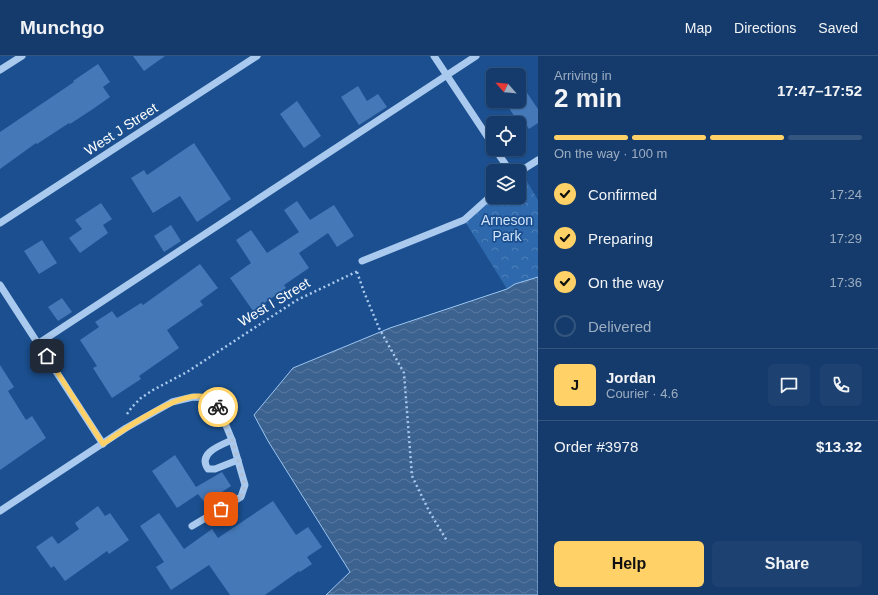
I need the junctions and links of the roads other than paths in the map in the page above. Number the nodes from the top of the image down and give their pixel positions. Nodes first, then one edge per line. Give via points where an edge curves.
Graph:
1 (22, 56) edge
2 (257, 56) edge
3 (434, 56) edge
4 (476, 56) edge
5 (0, 70) edge
6 (447, 75) junction
7 (486, 134) edge
8 (538, 160) edge
9 (526, 168) edge
10 (486, 200) edge
11 (0, 223) edge
12 (362, 261) road end
13 (0, 285) edge
14 (7, 295) junction
15 (0, 299) edge
16 (39, 343) junction
17 (232, 440) junction
18 (103, 444) junction
19 (238, 460) junction
20 (0, 511) edge
21 (192, 526) dead end

1 - 5 street
2 - 11 street, West J Street
3 - 6 street
4 - 6 street
6 - 7 street
6 - 16 street
8 - 9 street
10 - 12 street via 464,220
13 - 14 street
14 - 15 street
14 - 16 street
16 - 18 street
17 - 18 street via 218,406 206,398 193,397 172,402
17 - 19 street
17 - 19 street via 209,452 205,464 208,469 215,469
18 - 20 street
19 - 21 street via 245,485 241,497

